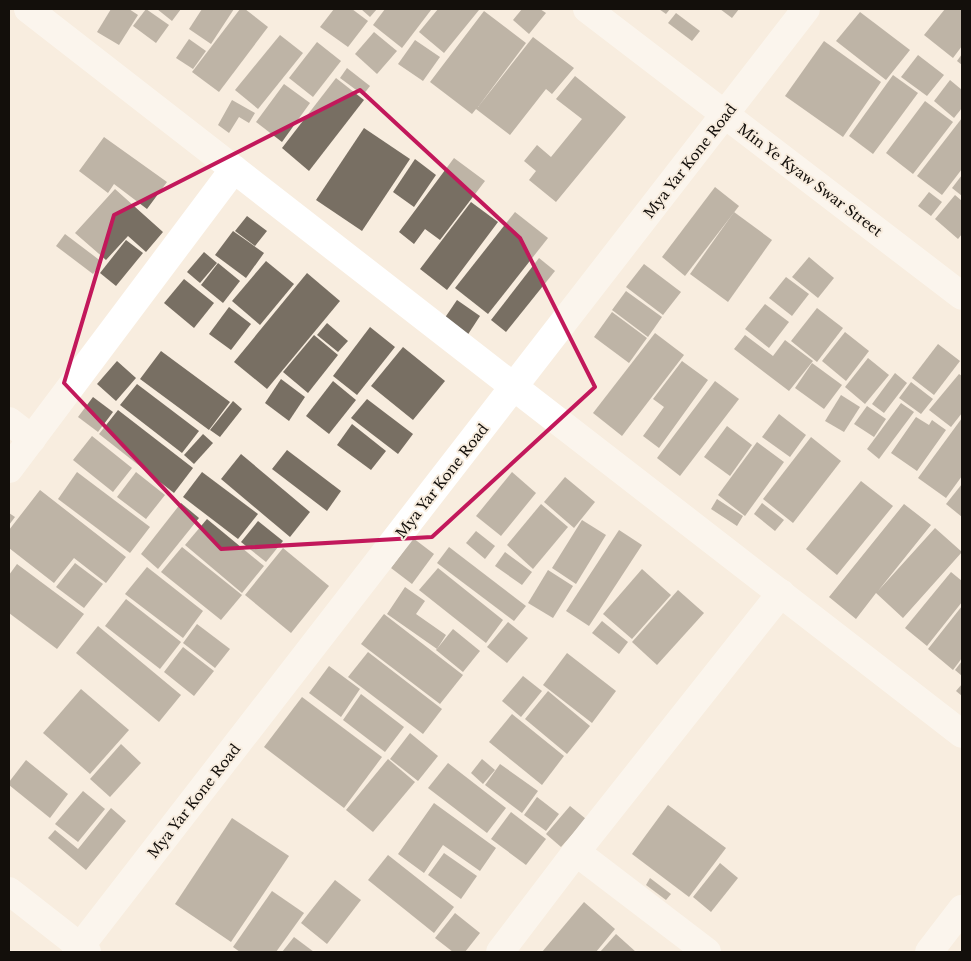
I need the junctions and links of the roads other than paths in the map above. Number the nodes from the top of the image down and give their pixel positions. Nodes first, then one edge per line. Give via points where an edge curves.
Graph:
1 (28, 9) edge
2 (587, 9) edge
3 (806, 9) edge
4 (725, 115) junction
5 (234, 169) junction
6 (962, 296) edge
7 (514, 387) junction
8 (9, 421) edge
9 (32, 439) junction
10 (9, 469) edge
11 (781, 593) junction
12 (962, 734) edge
13 (576, 852) junction
14 (9, 891) edge
15 (962, 909) edge
16 (81, 950) edge
17 (500, 952) edge
18 (707, 952) edge
19 (929, 952) edge

1 - 5 street
2 - 4 street, Min Ye Kyaw Swar Street
3 - 4 street, Mya Yar Kone Road
4 - 6 street, Min Ye Kyaw Swar Street
4 - 7 street, Mya Yar Kone Road
5 - 7 street
5 - 9 street
7 - 11 street
7 - 16 street, Mya Yar Kone Road
8 - 9 street
9 - 10 street
11 - 12 street
11 - 13 street
13 - 17 street
13 - 18 street
14 - 16 street
15 - 19 street

